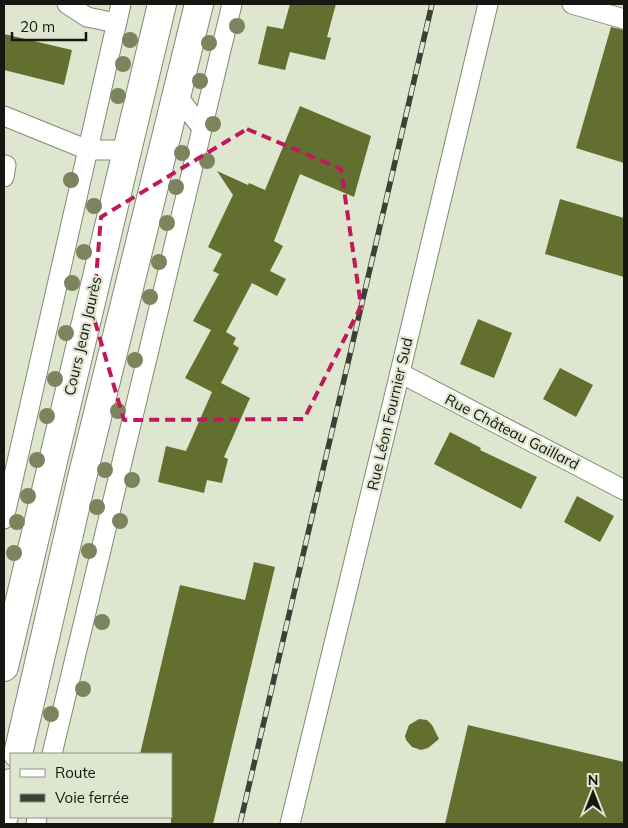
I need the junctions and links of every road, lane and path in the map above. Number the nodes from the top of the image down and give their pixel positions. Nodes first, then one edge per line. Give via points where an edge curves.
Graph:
1 (67, 4) edge
2 (121, 4) edge
3 (162, 4) edge
4 (200, 4) edge
5 (232, 4) edge
6 (488, 4) edge
7 (572, 4) edge
8 (624, 19) edge
9 (116, 23) junction
10 (178, 96) junction
11 (4, 116) edge
12 (202, 128) junction
13 (88, 150) junction
14 (127, 150) junction
15 (400, 373) junction
16 (624, 490) edge
17 (5, 508) edge
18 (4, 667) edge
19 (18, 753) edge
20 (52, 753) edge
21 (10, 788) edge
22 (4, 816) edge
23 (290, 824) edge

1 - 9 street via 87,16
2 - 9 street
3 - 14 main road, Cours Jean Jaurès
4 - 10 main road
5 - 12 street
6 - 15 street, Rue Léon Fournier Sud
7 - 8 street
9 - 13 street
10 - 12 street
10 - 19 main road via 81,482
11 - 13 street
12 - 20 street
13 - 14 street
13 - 17 street
14 - 18 main road, Cours Jean Jaurès
15 - 16 street, Rue Château Gaillard
15 - 23 street, Rue Léon Fournier Sud
21 - 22 main road

